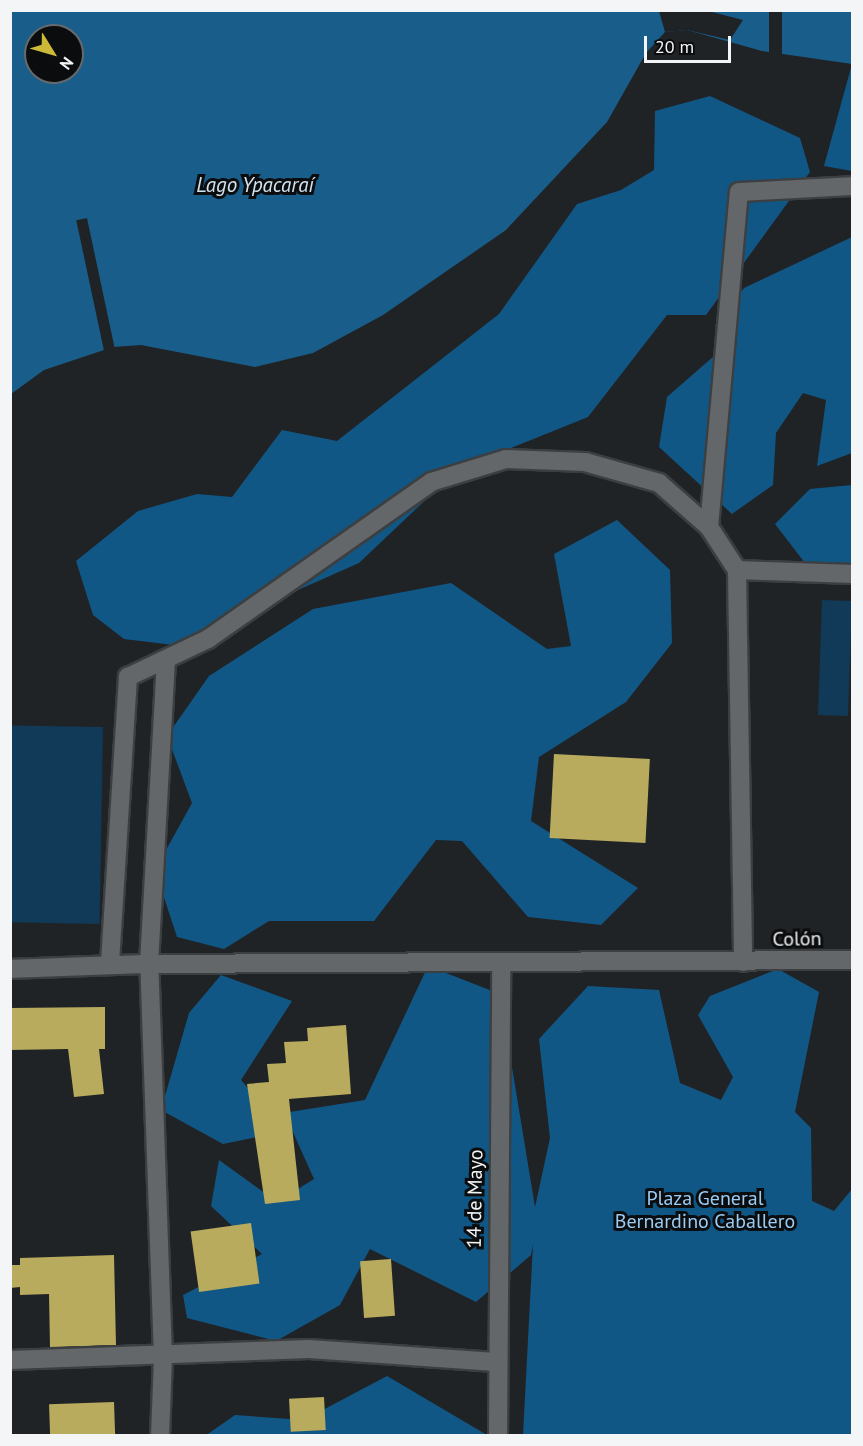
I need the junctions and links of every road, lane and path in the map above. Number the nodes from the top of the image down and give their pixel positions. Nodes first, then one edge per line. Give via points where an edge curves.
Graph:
1 (852, 186) edge
2 (709, 527) junction
3 (737, 570) junction
4 (852, 574) edge
5 (166, 661) junction
6 (852, 960) edge
7 (501, 962) junction
8 (742, 962) junction
9 (110, 963) junction
10 (149, 964) junction
11 (10, 969) edge
12 (163, 1357) junction
13 (10, 1360) edge
14 (496, 1362) junction
15 (160, 1436) edge
16 (498, 1436) edge

1 - 2 street via 739,192
2 - 3 street
2 - 5 street via 659,483 585,462 506,459 431,483 208,639
3 - 4 street
3 - 8 street
5 - 9 street via 128,677
5 - 10 street
6 - 8 street, Colón
7 - 8 street, Colón
7 - 10 street, Colón
7 - 14 street, 14 de Mayo
9 - 10 street, Colón
9 - 11 street, Colón
10 - 12 street
12 - 13 street
12 - 14 street via 309,1349
12 - 15 street
14 - 16 street, 14 de Mayo

